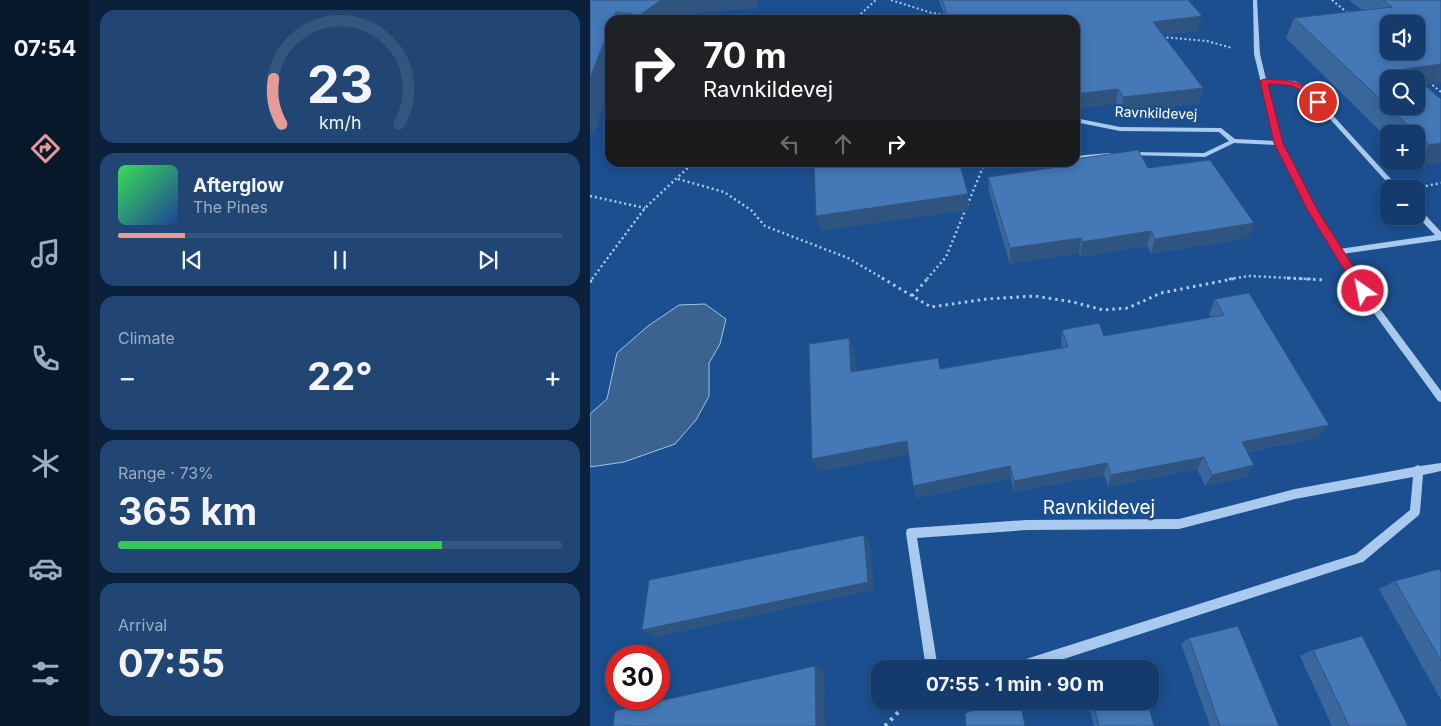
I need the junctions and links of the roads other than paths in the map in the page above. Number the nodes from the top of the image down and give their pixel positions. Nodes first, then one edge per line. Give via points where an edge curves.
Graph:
1 (1255, 0) edge
2 (1264, 81) junction
3 (1080, 121) edge
4 (1233, 141) junction
5 (1278, 143) junction
6 (1080, 158) edge
7 (1389, 180) edge
8 (1425, 220) edge
9 (1441, 237) edge
10 (1337, 252) junction
11 (1441, 398) edge
12 (1441, 467) edge
13 (1418, 470) junction
14 (931, 660) edge
15 (1042, 660) edge

1 - 2 street via 1257,54
2 - 5 street
2 - 7 street via 1295,83 1305,88
3 - 4 street, Ravnkildevej via 1120,129 1220,130
4 - 5 street, Ravnkildevej
4 - 6 street, Ravnkildevej via 1206,155 1127,153
5 - 10 street
8 - 9 street
9 - 10 street
10 - 11 street
12 - 13 street, Ravnkildevej
13 - 14 street, Ravnkildevej via 1295,494 1179,524 1027,526 911,533
13 - 15 street via 1415,512 1359,558

